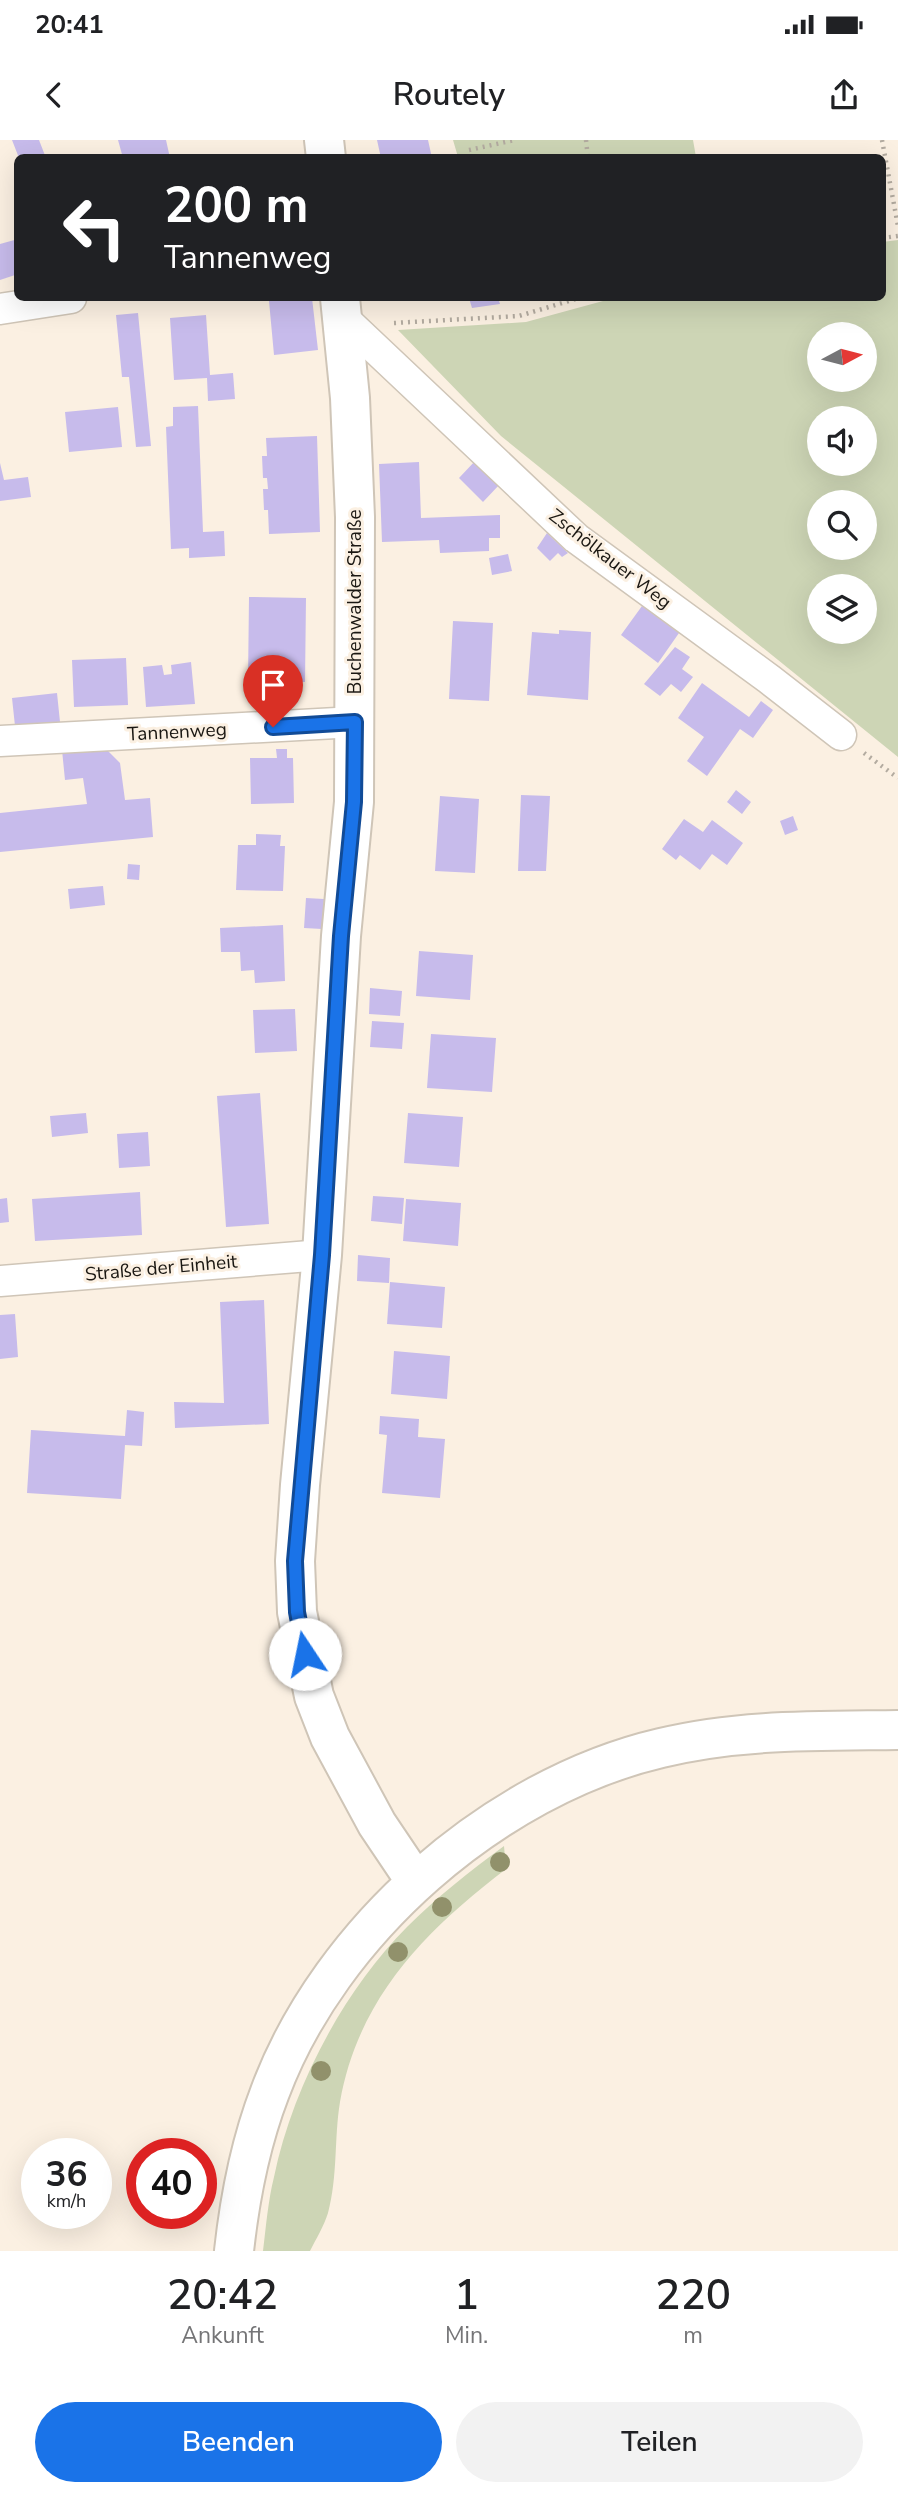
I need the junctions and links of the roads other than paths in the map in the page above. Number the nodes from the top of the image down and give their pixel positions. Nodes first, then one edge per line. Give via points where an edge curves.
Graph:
1 (52, 301) edge
2 (0, 309) edge
3 (350, 318) edge
4 (355, 722) junction
5 (841, 735) road end
6 (0, 741) edge
7 (322, 1255) junction
8 (0, 1281) edge
9 (898, 1730) edge
10 (416, 1882) junction
11 (234, 2251) edge

1 - 2 street
3 - 4 street, Buchenwalder Straße
3 - 5 street, Zschölkauer Weg via 576,538
4 - 6 street, Tannenweg
4 - 7 street, Buchenwalder Straße via 354,802 341,936
7 - 8 street, Straße der Einheit
7 - 10 street, Buchenwalder Straße via 300,1485 297,1612 314,1696 330,1737 377,1824
9 - 10 street via 777,1731 710,1738 608,1763 524,1802
10 - 11 street via 374,1925 303,2022 270,2090 247,2161

